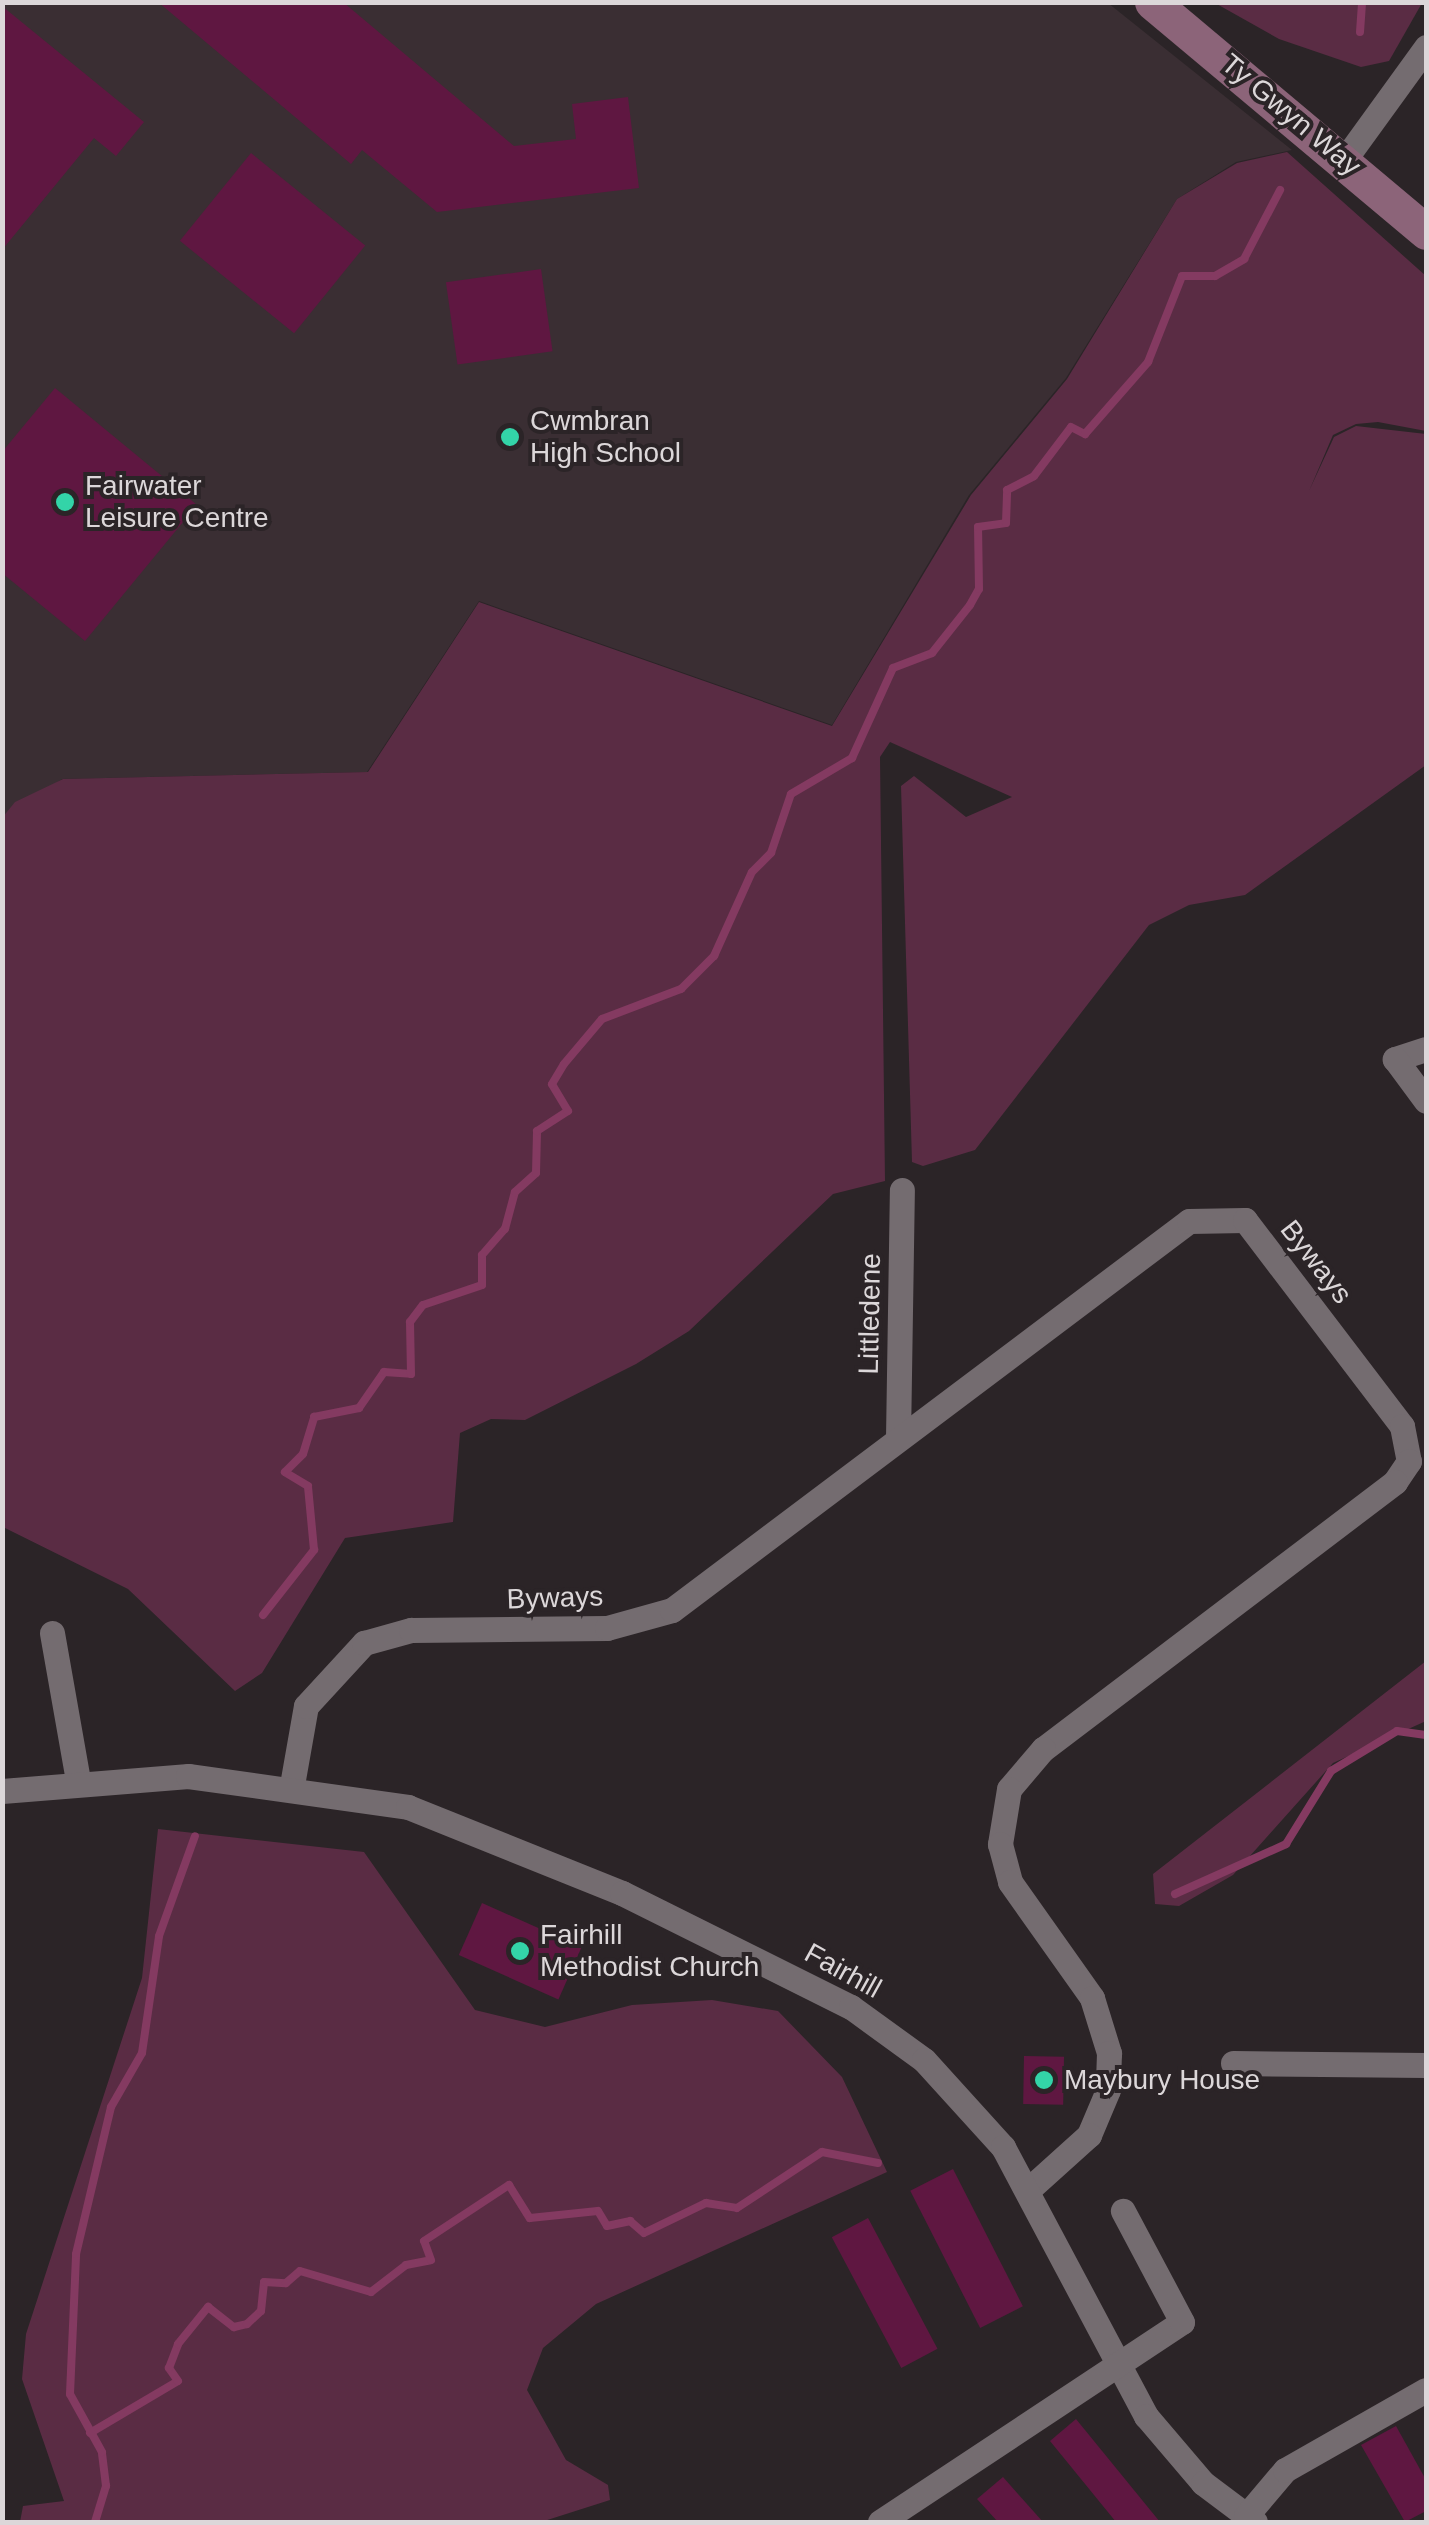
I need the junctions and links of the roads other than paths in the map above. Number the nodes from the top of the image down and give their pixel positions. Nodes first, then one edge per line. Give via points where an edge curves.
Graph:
1 (1152, 2) edge
2 (1426, 47) edge
3 (1345, 159) junction
4 (1426, 232) edge
5 (1426, 1049) edge
6 (1426, 1101) edge
7 (902, 1190) dead end
8 (898, 1438) junction
9 (52, 1633) dead end
10 (78, 1781) junction
11 (292, 1784) junction
12 (2, 1791) edge
13 (1233, 2063) dead end
14 (1426, 2064) edge
15 (1029, 2188) junction
16 (1123, 2211) dead end
17 (1112, 2364) junction
18 (1426, 2390) edge
19 (1250, 2519) edge
20 (880, 2522) edge

1 - 3 street, Ty Gwyn Way
2 - 3 street
3 - 4 street, Ty Gwyn Way
5 - 6 street via 1395,1059
7 - 8 street, Littledene
8 - 11 street, Byways via 672,1610 642,1622 411,1630 364,1643 306,1706
8 - 15 street, Byways via 1189,1221 1227,1214 1245,1220 1275,1255 1410,1441 1395,1482 1042,1750 1009,1789 1000,1844 1010,1882 1092,1998 1109,2053 1108,2090 1089,2135
9 - 10 street
10 - 11 street, Fairhill
10 - 12 street, Fairhill
11 - 15 street, Fairhill via 474,1828 852,2007 949,2084
13 - 14 street
15 - 17 street, Fairhill
16 - 17 street via 1182,2322
17 - 19 street, Fairhill via 1175,2454
17 - 20 street
18 - 19 street via 1285,2470

